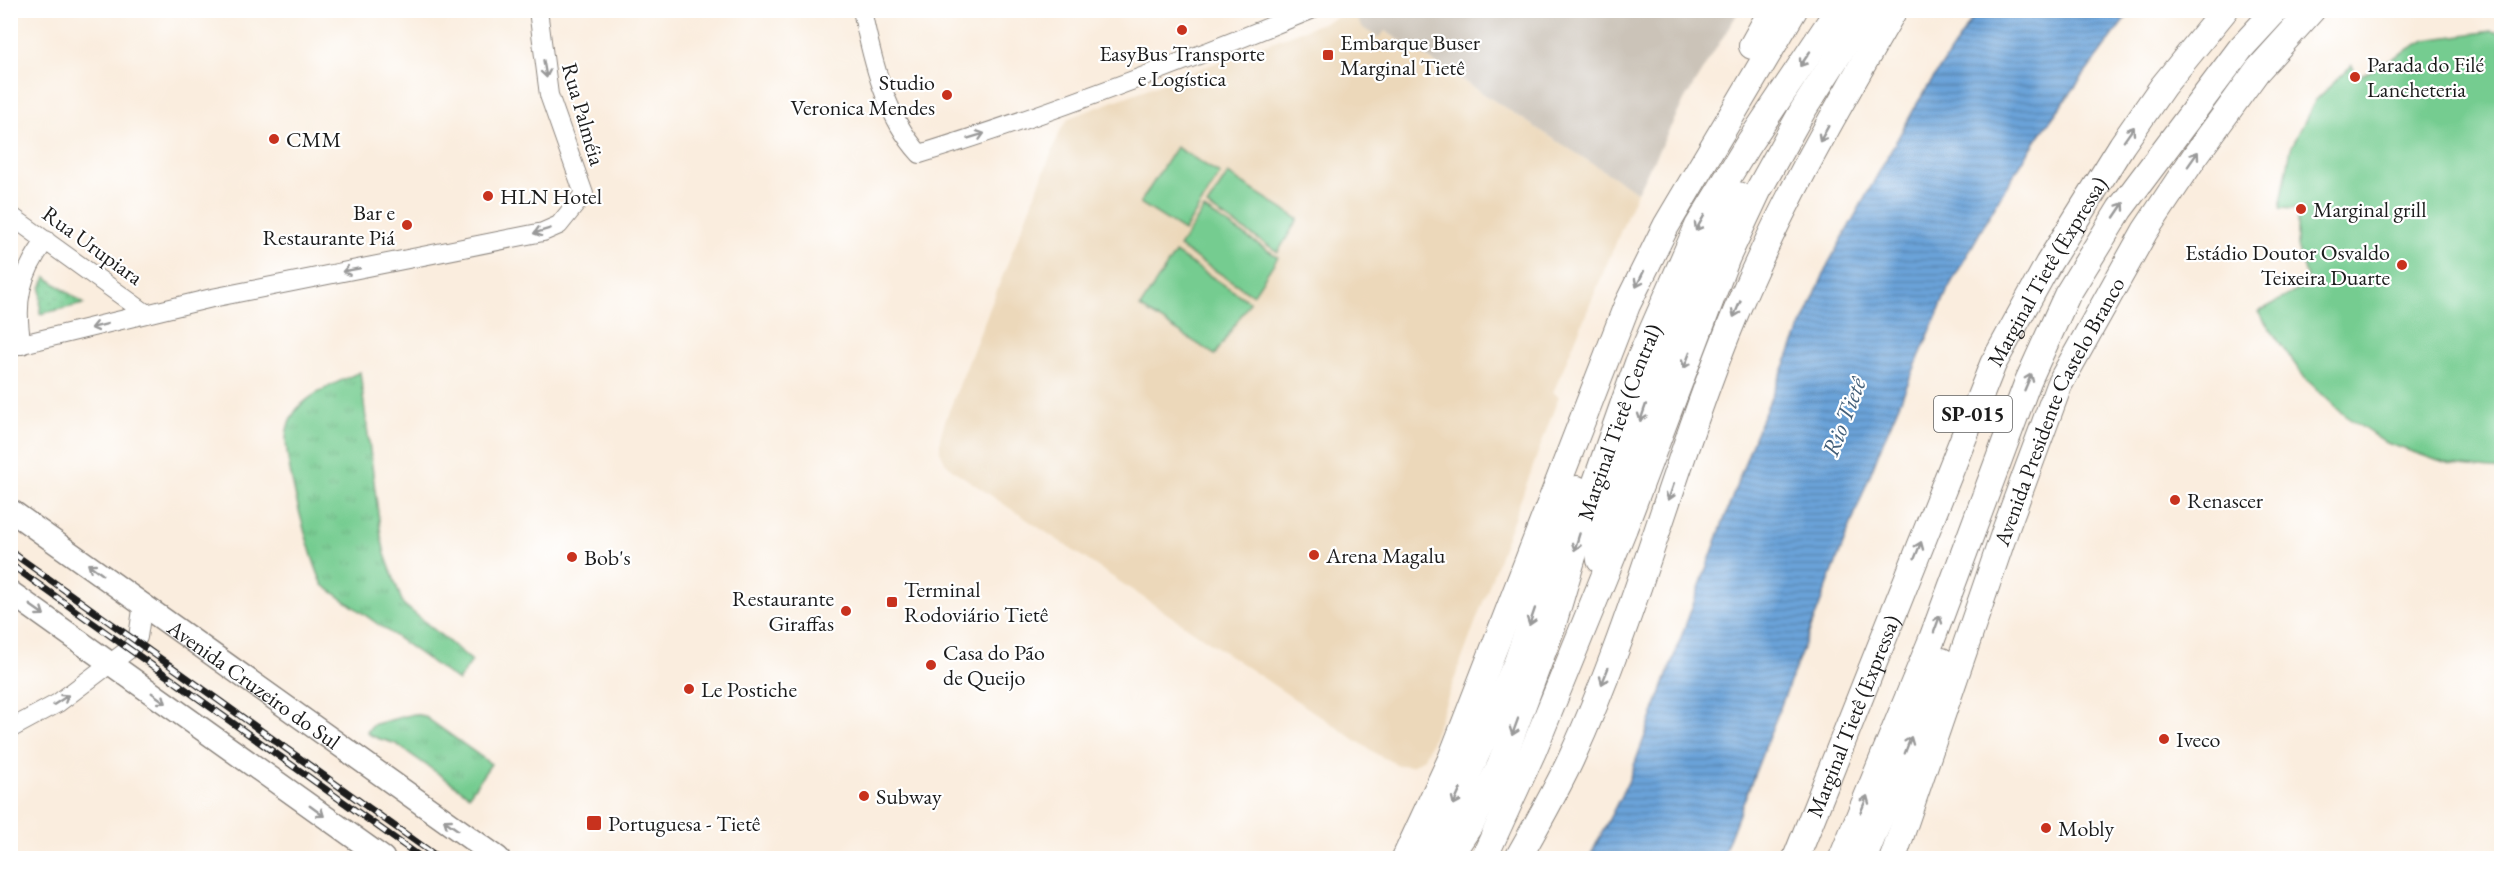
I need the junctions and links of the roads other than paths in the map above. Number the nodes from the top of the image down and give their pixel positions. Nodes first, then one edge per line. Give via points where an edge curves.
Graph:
1 (538, 10) edge
2 (862, 10) edge
3 (1311, 10) edge
4 (1772, 10) edge
5 (1794, 10) edge
6 (1838, 10) edge
7 (1867, 10) edge
8 (1894, 10) edge
9 (2225, 10) edge
10 (2276, 10) edge
11 (2312, 10) edge
12 (1747, 146) junction
13 (10, 215) edge
14 (1666, 226) junction
15 (46, 240) junction
16 (147, 314) junction
17 (16, 346) edge
18 (1575, 443) junction
19 (10, 510) edge
20 (2006, 528) junction
21 (1602, 582) junction
22 (10, 592) edge
23 (143, 603) junction
24 (111, 663) junction
25 (10, 729) edge
26 (1405, 856) edge
27 (1484, 856) edge
28 (383, 858) edge
29 (498, 858) edge
30 (1434, 858) edge
31 (1448, 858) edge
32 (1518, 858) edge
33 (1796, 858) edge
34 (1842, 858) edge
35 (1864, 858) edge
36 (1893, 858) edge

1 -> 16 street, Rua Palméia via 549,95 584,194 559,225 543,232
2 -> 3 street via 871,53 897,123 920,153 1051,111
4 - 14 highway via 1681,174
5 - 14 highway
6 -> 12 highway, Marginal Tietê (Central)
7 -> 21 highway via 1803,110 1736,238
8 -> 32 highway via 1763,249 1726,335 1612,659 1571,760
33 -> 9 highway, Marginal Tietê (Expressa) / SP-015 via 1993,364 2048,264 2122,145 2163,86
34 -> 10 highway via 1932,639 2028,381 2067,295 2120,209 2241,48
20 -> 11 highway, Avenida Presidente Castelo Branco via 2059,385 2145,231 2257,71
12 -> 21 highway via 1746,180 1663,355 1598,546
12 -> 31 highway, Marginal Tietê (Central) via 1698,226 1638,363 1591,496 1552,627 1500,766 1472,822
13 - 15 street, Rua Urupiara
14 -> 18 highway via 1626,305
15 - 16 street, Rua Urupiara
15 - 17 street via 28,268 18,300
16 -> 17 street
18 - 26 highway via 1451,759
18 -> 30 highway via 1583,471 1517,662
23 -> 19 main road, Avenida Cruzeiro do Sul
35 -> 20 highway via 1985,551
20 - 36 highway, Avenida Presidente Castelo Branco
21 - 27 highway via 1533,752
22 -> 24 main road
23 - 24 street via 138,637 132,647
29 -> 23 main road, Avenida Cruzeiro do Sul
25 -> 24 street via 58,703
24 -> 28 main road

